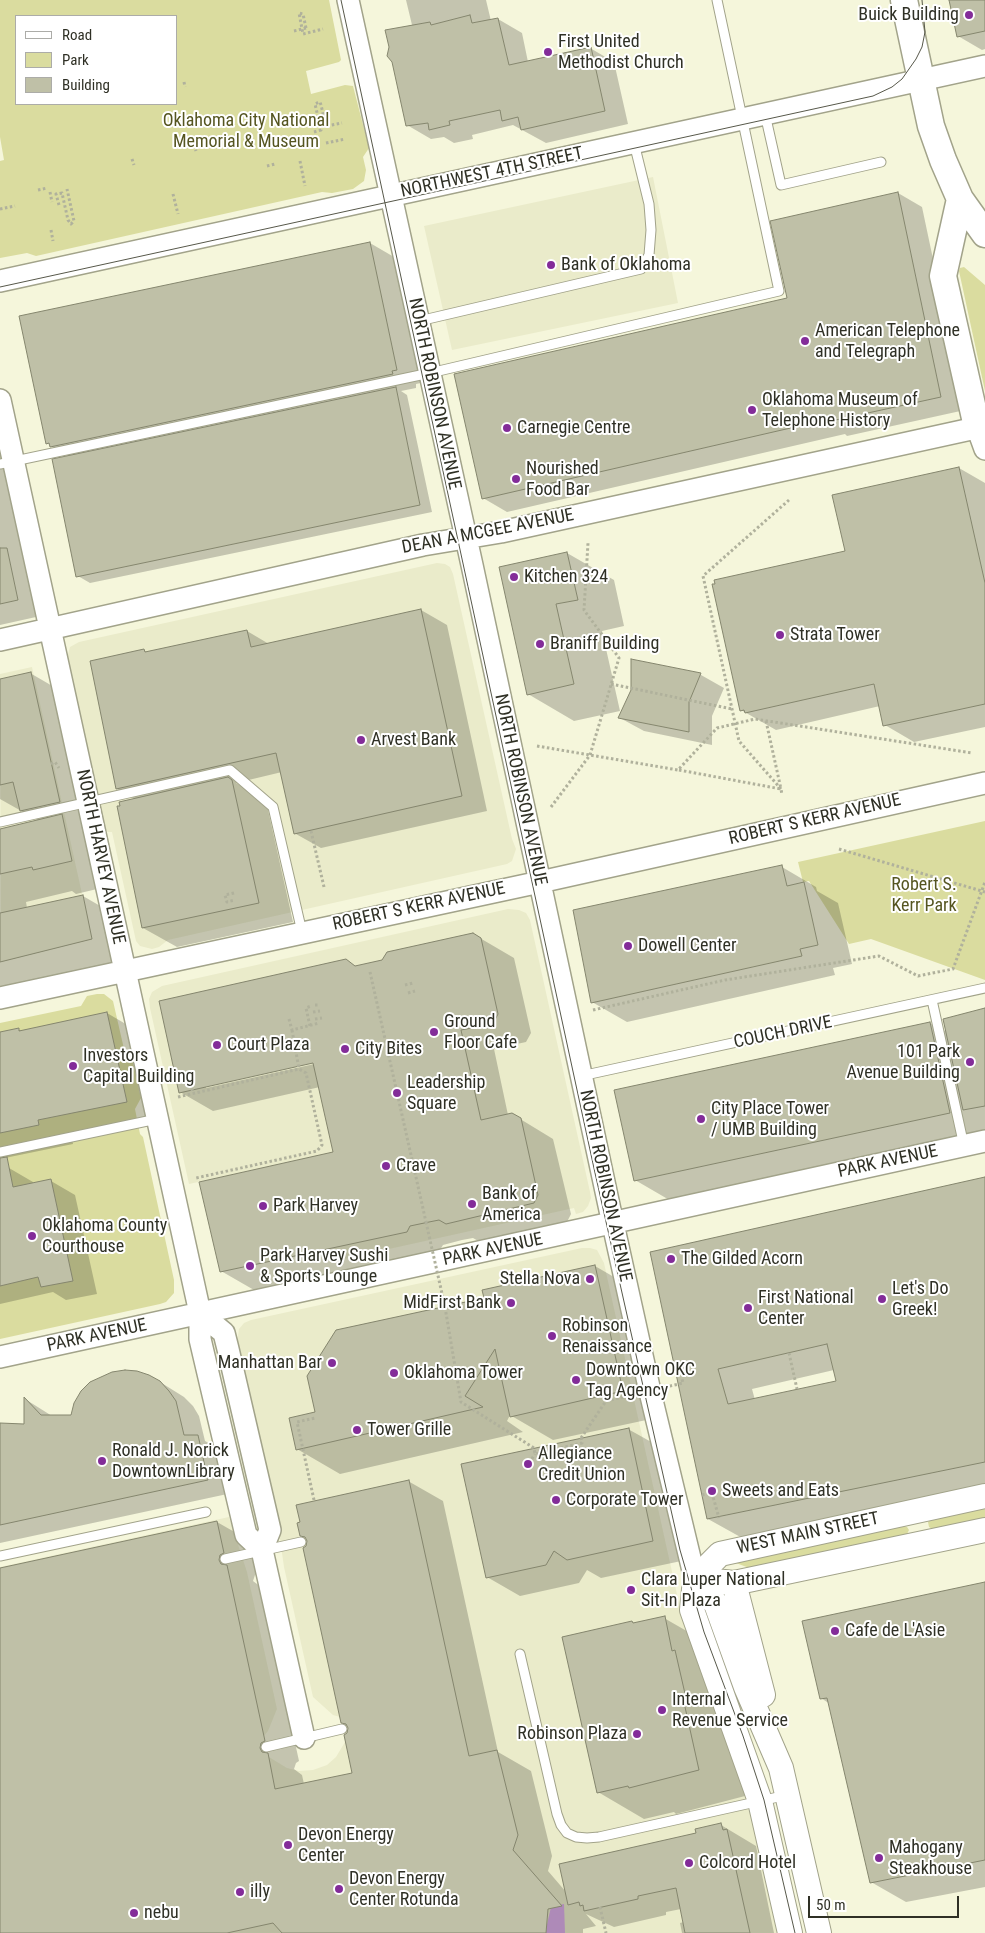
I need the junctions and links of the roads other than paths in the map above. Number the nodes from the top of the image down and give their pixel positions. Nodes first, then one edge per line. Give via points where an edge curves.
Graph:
1 (348, 0) edge
2 (717, 0) edge
3 (904, 0) edge
4 (985, 66) edge
5 (921, 80) junction
6 (765, 114) junction
7 (741, 119) junction
8 (634, 143) junction
9 (881, 162) dead end
10 (391, 195) junction
11 (960, 199) junction
12 (985, 234) edge
13 (0, 281) edge
14 (419, 321) junction
15 (430, 374) junction
16 (0, 400) edge
17 (983, 429) edge
18 (7, 463) edge
19 (466, 538) junction
20 (50, 629) junction
21 (0, 640) edge
22 (985, 782) edge
23 (88, 802) junction
24 (0, 822) edge
25 (540, 882) junction
26 (302, 932) junction
27 (125, 970) junction
28 (985, 988) edge
29 (0, 998) edge
30 (932, 1000) junction
31 (581, 1076) junction
32 (157, 1119) junction
33 (985, 1141) edge
34 (964, 1146) junction
35 (0, 1152) edge
36 (613, 1224) junction
37 (200, 1313) junction
38 (0, 1357) edge
39 (985, 1496) edge
40 (915, 1511) junction
41 (206, 1512) dead end
42 (985, 1530) edge
43 (301, 1542) dead end
44 (922, 1544) junction
45 (262, 1550) junction
46 (0, 1556) edge
47 (225, 1558) dead end
48 (695, 1578) junction
49 (734, 1582) junction
50 (520, 1654) dead end
51 (342, 1729) dead end
52 (304, 1738) junction
53 (266, 1747) dead end
54 (781, 1768) junction
55 (787, 1795) junction
56 (760, 1801) junction
57 (790, 1933) edge
58 (819, 1933) edge

1 - 10 street, NORTH ROBINSON AVENUE
2 - 7 lane
3 - 5 main road
4 - 5 street, NORTHWEST 4TH STREET
5 - 6 street, NORTHWEST 4TH STREET
5 - 11 main road via 942,160
6 - 7 street, NORTHWEST 4TH STREET
6 - 9 lane via 781,185
7 - 8 street, NORTHWEST 4TH STREET
7 - 15 lane via 779,291
8 - 10 street, NORTHWEST 4TH STREET
8 - 14 lane via 649,204 649,254 641,269
10 - 13 street, NORTHWEST 4TH STREET
10 - 14 street, NORTH ROBINSON AVENUE
11 - 12 main road
11 - 17 main road via 943,276
14 - 15 street, NORTH ROBINSON AVENUE
15 - 18 lane
15 - 19 street, NORTH ROBINSON AVENUE
16 - 18 street, NORTH HARVEY AVENUE
17 - 19 street, DEAN A MCGEE AVENUE
18 - 20 street, NORTH HARVEY AVENUE
19 - 20 street, DEAN A MCGEE AVENUE
19 - 25 street, NORTH ROBINSON AVENUE
20 - 21 street, DEAN A MCGEE AVENUE
20 - 23 street, NORTH HARVEY AVENUE
22 - 25 street, ROBERT S KERR AVENUE
23 - 24 lane
23 - 26 lane via 230,770 273,807
23 - 27 street, NORTH HARVEY AVENUE
25 - 26 street, ROBERT S KERR AVENUE
25 - 31 street, NORTH ROBINSON AVENUE
26 - 27 street, ROBERT S KERR AVENUE
27 - 29 street, ROBERT S KERR AVENUE
27 - 32 street, NORTH HARVEY AVENUE
28 - 30 lane, COUCH DRIVE
30 - 31 lane, COUCH DRIVE
30 - 34 lane
31 - 36 street, NORTH ROBINSON AVENUE
32 - 35 lane
32 - 37 street, NORTH HARVEY AVENUE
33 - 34 street, PARK AVENUE
34 - 36 street, PARK AVENUE
36 - 37 street, PARK AVENUE
36 - 48 street, NORTH ROBINSON AVENUE
37 - 38 street, PARK AVENUE
37 - 45 street, NORTH HARVEY AVENUE via 200,1339 246,1535
39 - 40 main road, WEST MAIN STREET
40 - 44 main road
40 - 48 main road, WEST MAIN STREET via 720,1554
41 - 46 lane
42 - 44 main road, WEST MAIN STREET
43 - 45 lane
44 - 49 main road, WEST MAIN STREET
45 - 47 lane
45 - 52 street
48 - 49 main road, WEST MAIN STREET
48 - 54 main road, NORTH ROBINSON AVENUE via 716,1604 746,1687
48 - 56 main road, NORTH ROBINSON AVENUE via 692,1610
49 - 54 main road
50 - 56 lane via 557,1814 567,1833 576,1837 599,1837
51 - 52 lane
52 - 53 lane
54 - 55 main road, NORTH ROBINSON AVENUE
55 - 56 lane
55 - 58 main road, NORTH ROBINSON AVENUE
56 - 57 main road, NORTH ROBINSON AVENUE

